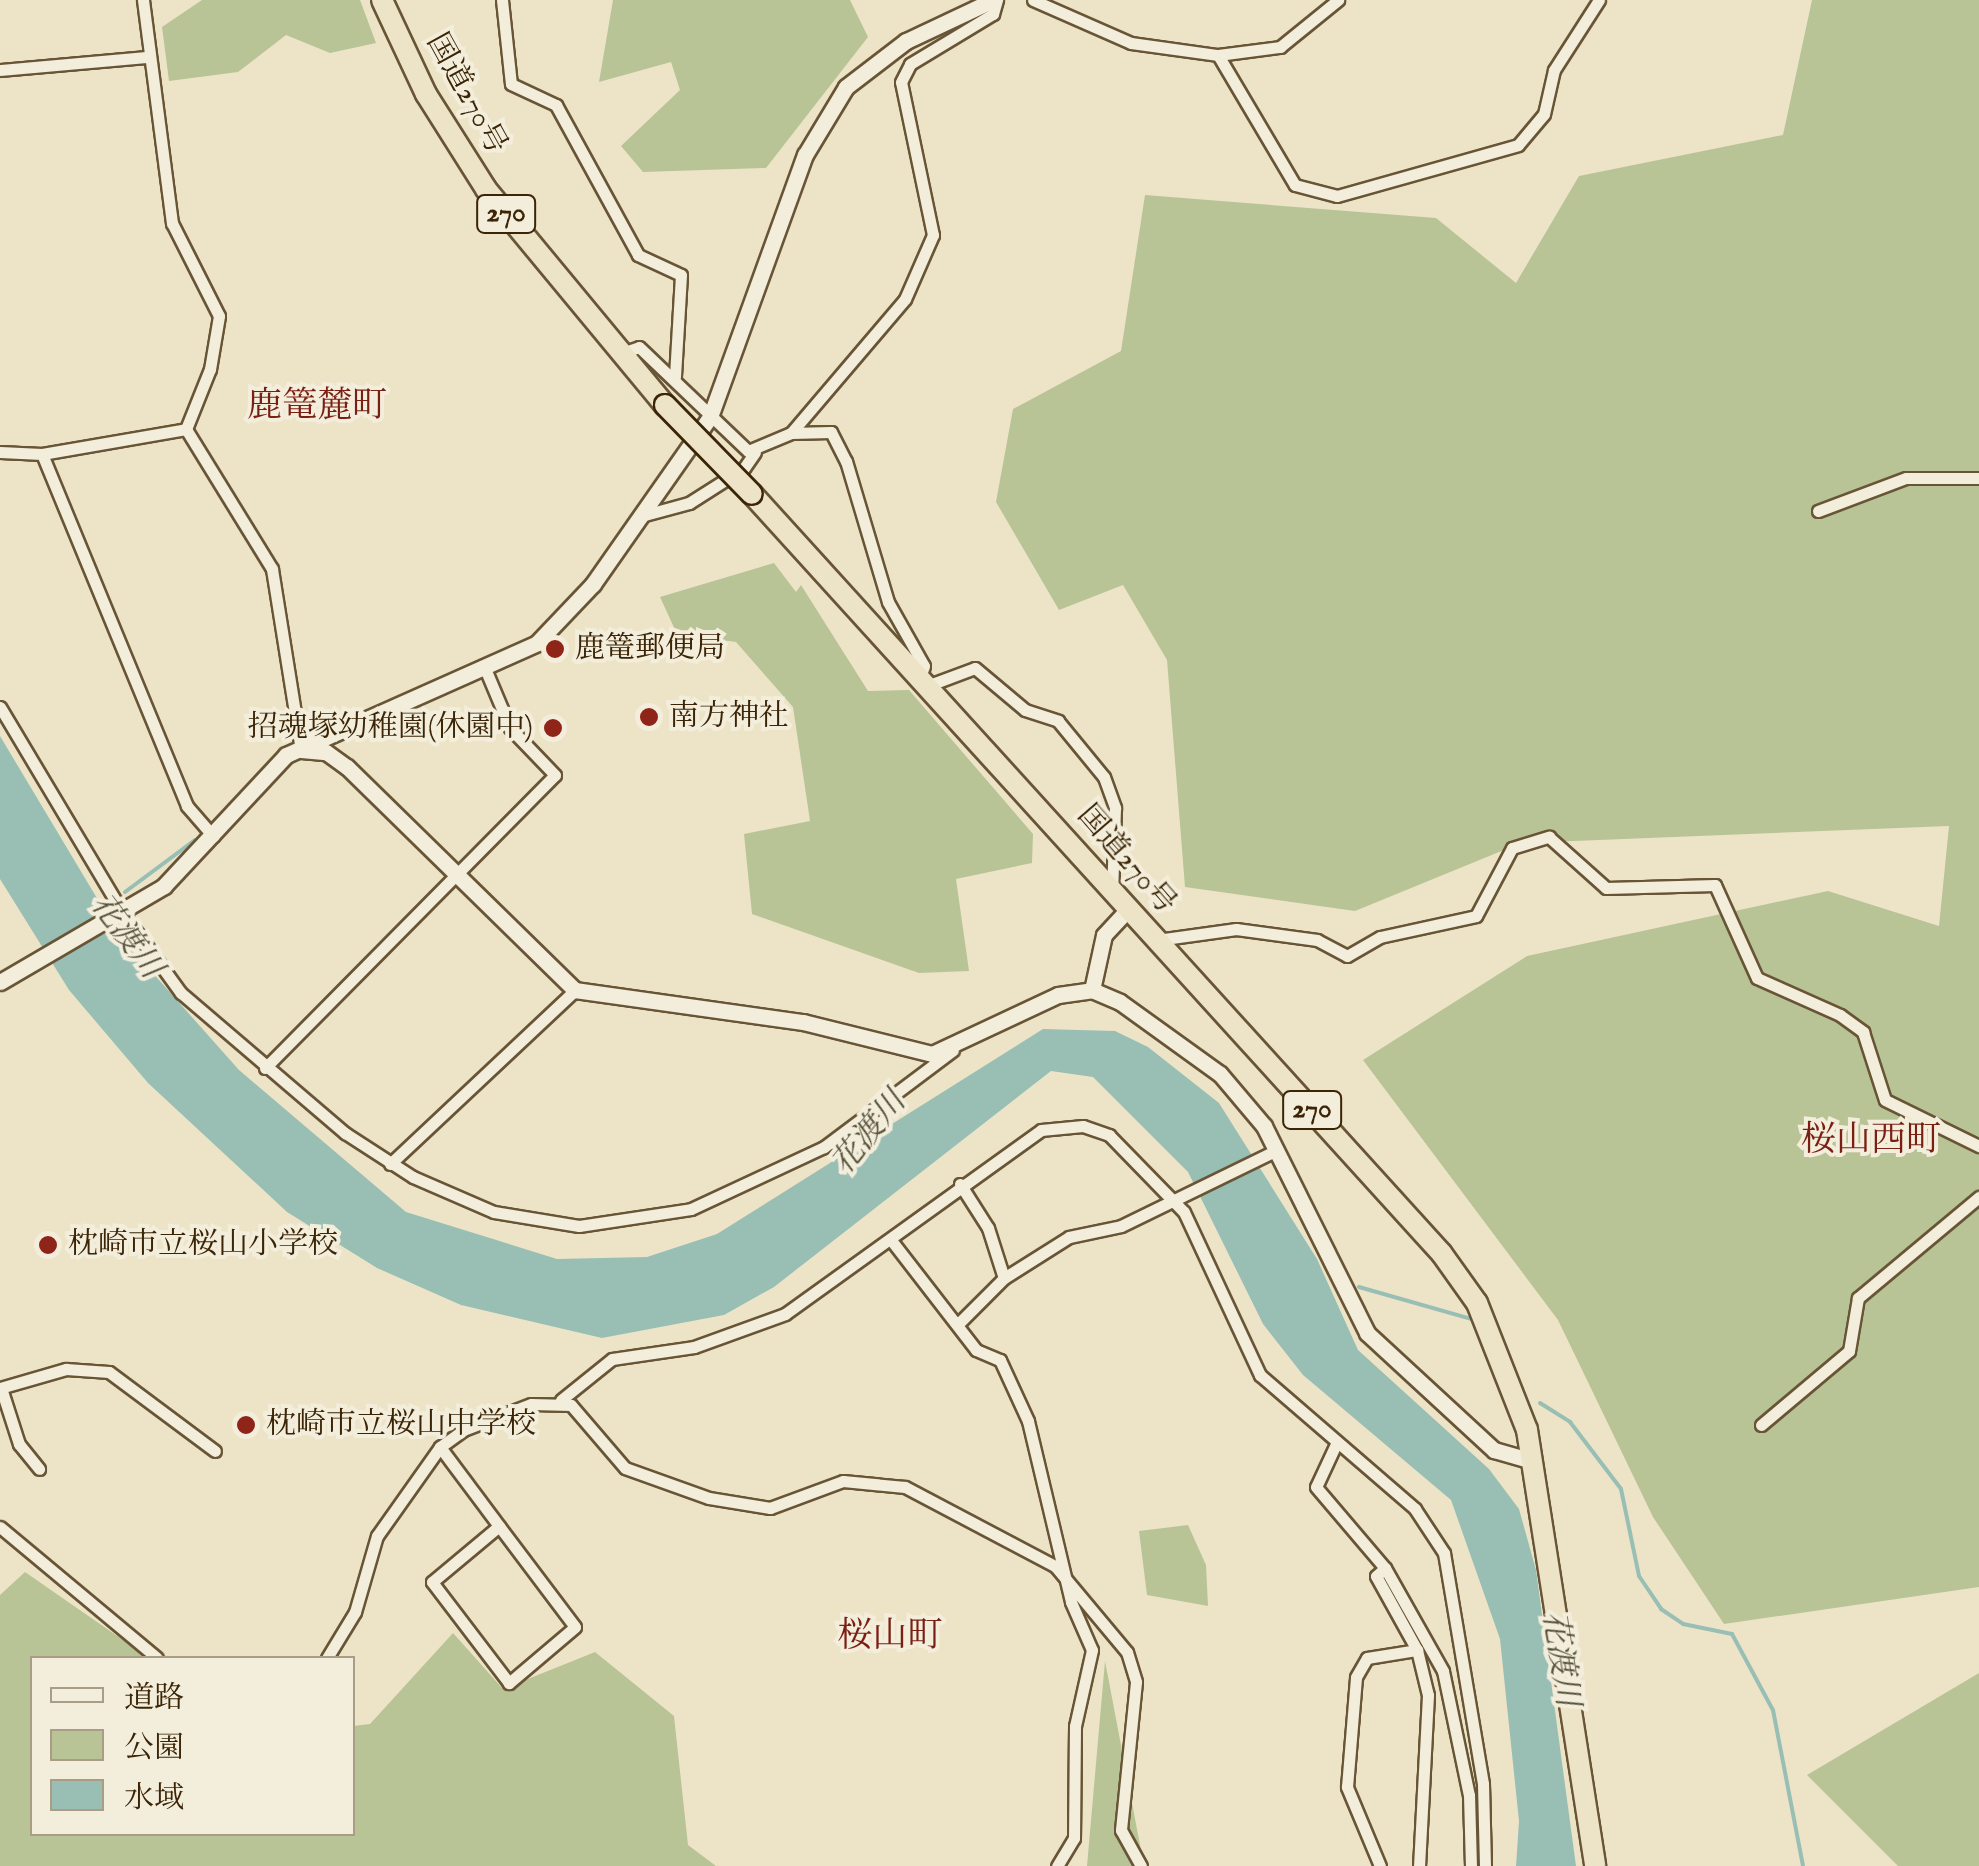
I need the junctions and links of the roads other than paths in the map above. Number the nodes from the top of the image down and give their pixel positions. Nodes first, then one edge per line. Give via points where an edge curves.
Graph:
1 (143, 0) edge
2 (382, 0) edge
3 (502, 0) edge
4 (995, 0) edge
5 (1033, 0) edge
6 (1338, 0) edge
7 (1600, 0) edge
8 (1218, 55) junction
9 (146, 56) junction
10 (0, 70) edge
11 (619, 354) junction
12 (675, 376) junction
13 (710, 418) junction
14 (186, 429) junction
15 (790, 433) junction
16 (0, 452) edge
17 (755, 452) junction
18 (42, 454) junction
19 (1979, 478) edge
20 (1818, 510) dead end
21 (641, 516) junction
22 (484, 666) junction
23 (921, 684) junction
24 (0, 707) edge
25 (301, 750) junction
26 (214, 836) junction
27 (455, 872) junction
28 (1112, 892) junction
29 (1126, 910) junction
30 (121, 914) junction
31 (1156, 940) junction
32 (0, 982) edge
33 (575, 990) junction
34 (1092, 990) junction
35 (953, 1050) junction
36 (265, 1068) junction
37 (1979, 1146) edge
38 (1270, 1153) junction
39 (390, 1164) junction
40 (960, 1184) junction
41 (1179, 1196) junction
42 (1979, 1196) edge
43 (891, 1240) junction
44 (1004, 1278) junction
45 (961, 1321) junction
46 (0, 1388) edge
47 (561, 1400) junction
48 (1760, 1425) dead end
49 (1336, 1444) junction
50 (440, 1448) junction
51 (215, 1451) dead end
52 (1532, 1461) junction
53 (39, 1469) dead end
54 (0, 1526) edge
55 (498, 1526) junction
56 (1385, 1568) junction
57 (1066, 1577) junction
58 (1417, 1650) junction
59 (154, 1656) edge
60 (328, 1656) edge
61 (1594, 1865) edge
62 (1057, 1866) edge
63 (1141, 1866) edge
64 (1380, 1866) edge
65 (1419, 1866) edge
66 (1471, 1866) edge
67 (1485, 1866) edge

1 - 9 street
2 - 11 highway, 国道270号 / 270 via 426,94 486,189
3 - 12 street via 512,84 556,106 638,256 681,276
4 - 13 street via 906,41 846,87 805,156
4 - 15 street via 993,14 910,64 901,82 933,235 905,299
5 - 8 street via 1130,43
6 - 8 street via 1280,47
7 - 8 street via 1554,70 1544,114 1518,145 1337,196 1295,185
9 - 10 street
9 - 14 street via 172,223 219,316
11 - 12 street via 640,347
11 - 23 highway, 国道270号 / 270, bridge
12 - 13 street
13 - 17 street
13 - 21 street
14 - 18 street
14 - 25 street via 272,570
15 - 17 street
15 - 23 street via 831,432 846,461 888,602 924,666
16 - 18 street
17 - 21 street via 744,468 689,503
18 - 26 street via 187,806
19 - 20 street via 1906,478
21 - 22 street via 593,584 537,643
22 - 25 street via 478,675
22 - 27 street via 510,728 555,776
23 - 28 highway, 国道270号 / 270
23 - 28 street via 974,668 1025,710 1058,721 1104,777 1115,808
24 - 30 street
25 - 26 street via 275,763
25 - 27 street via 326,752 347,767
26 - 30 street via 183,870
27 - 33 street
27 - 36 street
28 - 29 highway, 国道270号 / 270
29 - 31 highway, 国道270号 / 270
29 - 34 street via 1104,935
30 - 32 street
30 - 36 street via 181,993
31 - 37 street via 1236,929 1317,940 1347,956 1380,938 1476,916 1512,848 1549,837 1606,888 1716,885 1757,978 1863,1032 1885,1100
31 - 52 highway, 国道270号 / 270 via 1458,1275 1494,1332
33 - 35 street via 802,1022 932,1054
33 - 39 street
34 - 35 street via 1044,1000
34 - 38 street via 1200,1058
35 - 39 street via 824,1148 729,1195 654,1217 579,1226 520,1220
36 - 39 street
38 - 41 street
38 - 52 street via 1368,1333 1494,1450
40 - 41 street via 1041,1130 1084,1126 1126,1147
40 - 43 street
40 - 44 street via 988,1228
41 - 44 street via 1121,1226 1069,1237
41 - 49 street via 1260,1376
42 - 48 street via 1858,1298 1849,1352
43 - 45 street
43 - 47 street via 785,1314 694,1347 612,1359
44 - 45 street
45 - 57 street via 976,1350 1000,1360 1028,1421
46 - 51 street via 66,1368 109,1372
46 - 53 street via 19,1444
47 - 50 street via 463,1430
47 - 57 street via 606,1454 642,1474 770,1508 843,1481 905,1487
49 - 56 street via 1316,1487
49 - 67 street via 1415,1509 1444,1553 1484,1784
50 - 55 street
50 - 60 street via 368,1554 355,1612
52 - 61 highway, 国道270号 / 270
54 - 59 street
55 - 55 street via 575,1627 509,1683 432,1582
56 - 58 street via 1376,1576
56 - 66 street via 1443,1671 1469,1795
57 - 62 street via 1092,1650 1075,1726 1074,1838
57 - 63 street via 1134,1666 1121,1830
58 - 64 street via 1367,1658 1356,1677 1346,1787
58 - 65 street via 1428,1695

